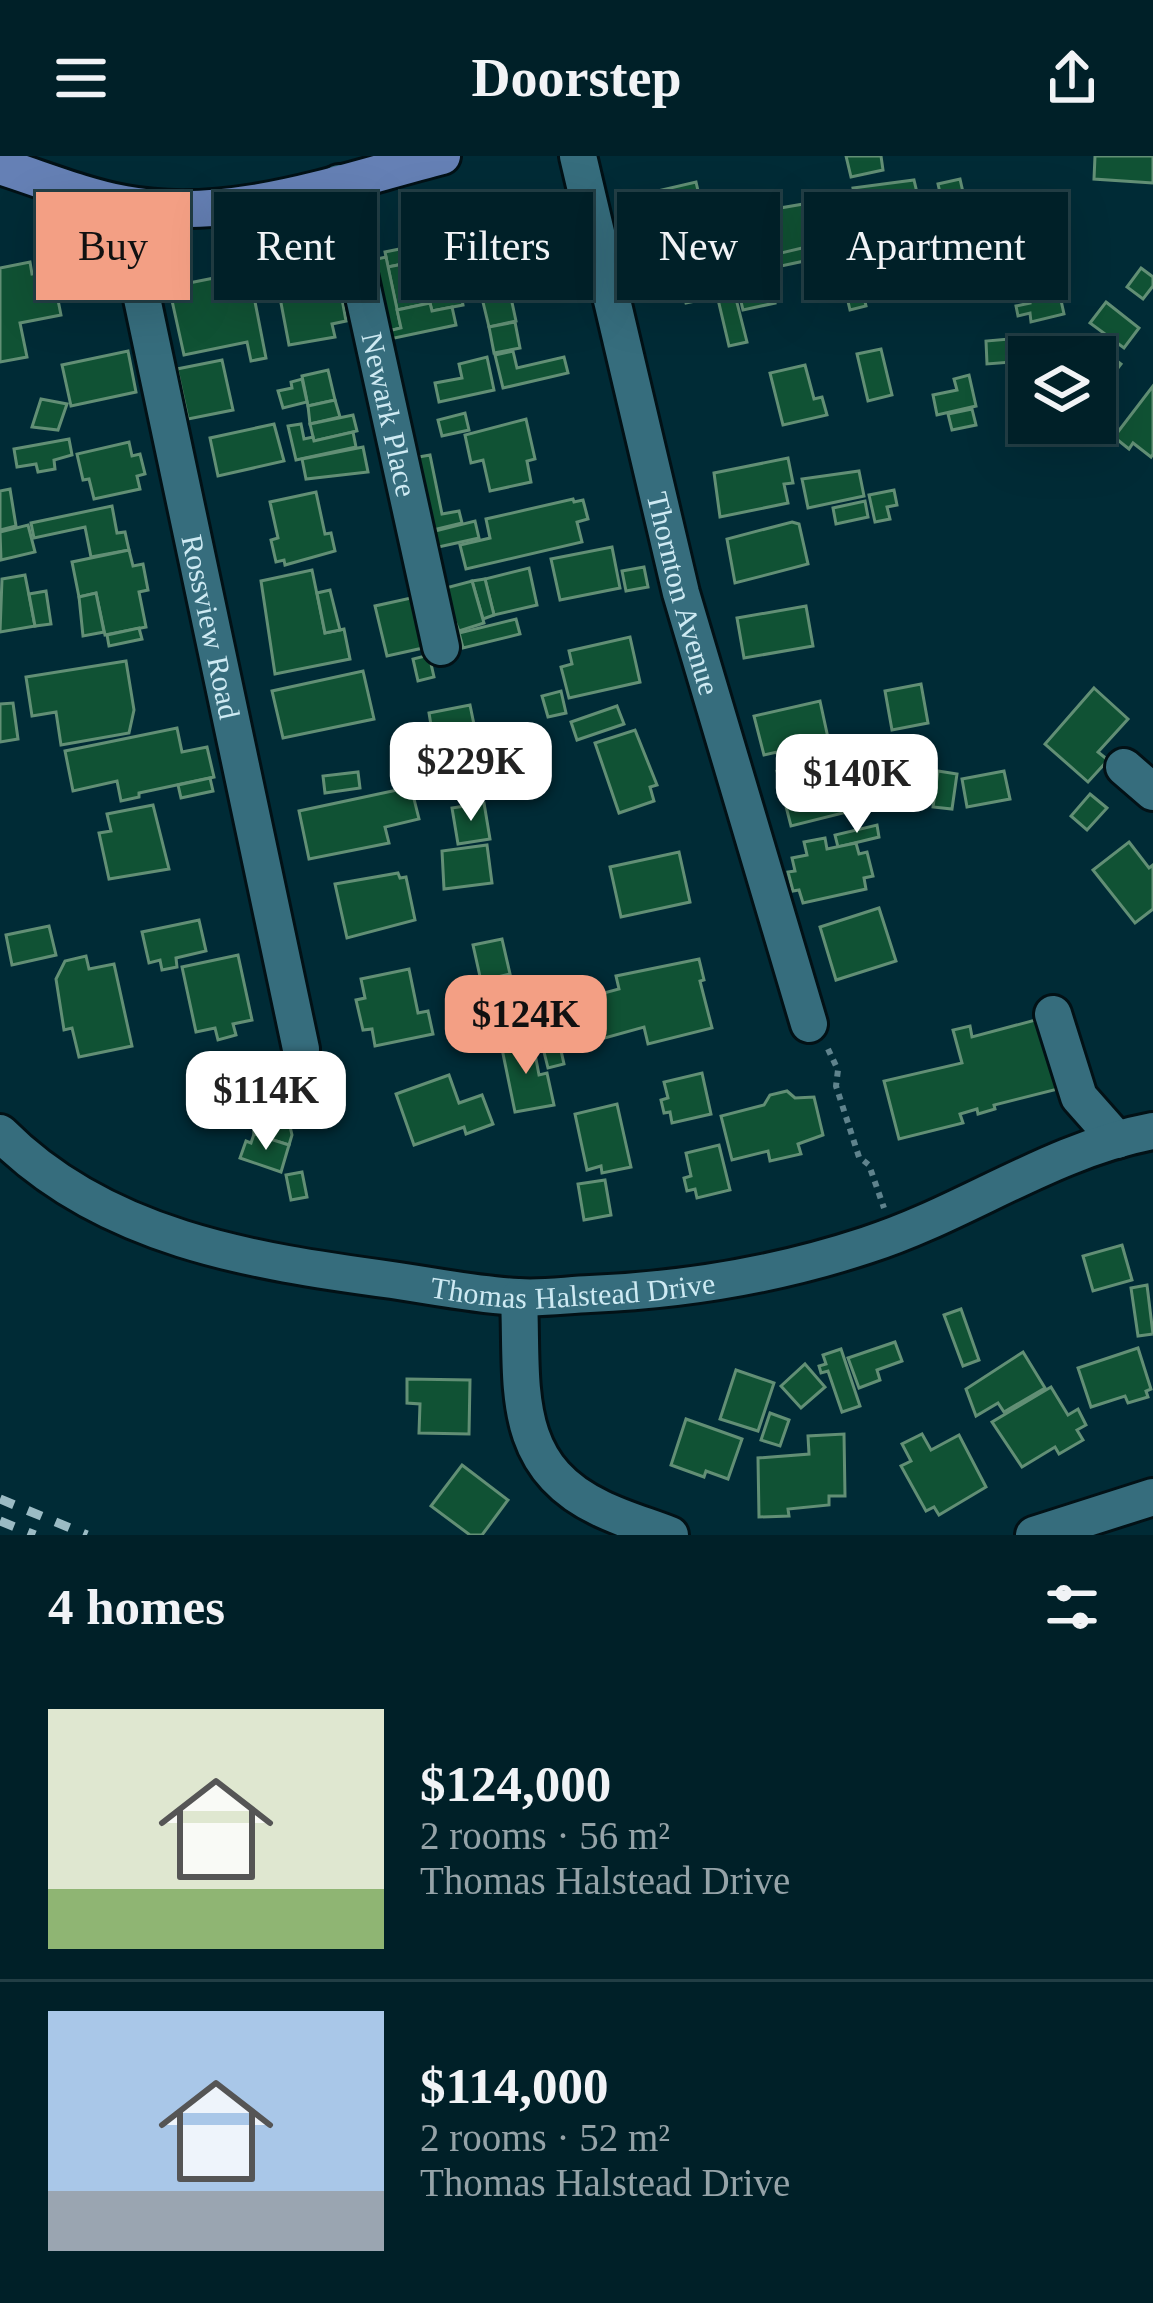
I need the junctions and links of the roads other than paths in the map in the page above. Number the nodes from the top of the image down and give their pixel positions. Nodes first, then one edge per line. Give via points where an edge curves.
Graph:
1 (442, 156) edge
2 (578, 156) edge
3 (0, 166) edge
4 (339, 183) junction
5 (83, 192) edge
6 (190, 209) edge
7 (142, 300) edge
8 (441, 647) dead end
9 (1124, 767) dead end
10 (1153, 791) edge
11 (1053, 1014) dead end
12 (809, 1024) road end
13 (301, 1049) dead end
14 (1153, 1131) edge
15 (0, 1133) edge
16 (1117, 1140) junction
17 (519, 1298) junction
18 (1153, 1497) edge
19 (1049, 1532) edge
20 (670, 1535) edge

1 - 4 main road
2 - 12 street, Thornton Avenue via 681,593
3 - 5 main road
4 - 6 main road
4 - 8 street, Newark Place
7 - 13 street, Rossview Road
9 - 10 street
11 - 16 street via 1078,1097
14 - 16 street, Thomas Halstead Drive
15 - 17 street, Thomas Halstead Drive via 82,1197 204,1246
16 - 17 street, Thomas Halstead Drive via 873,1244 781,1271 702,1286
17 - 20 street via 533,1449 556,1479 596,1507
18 - 19 street

